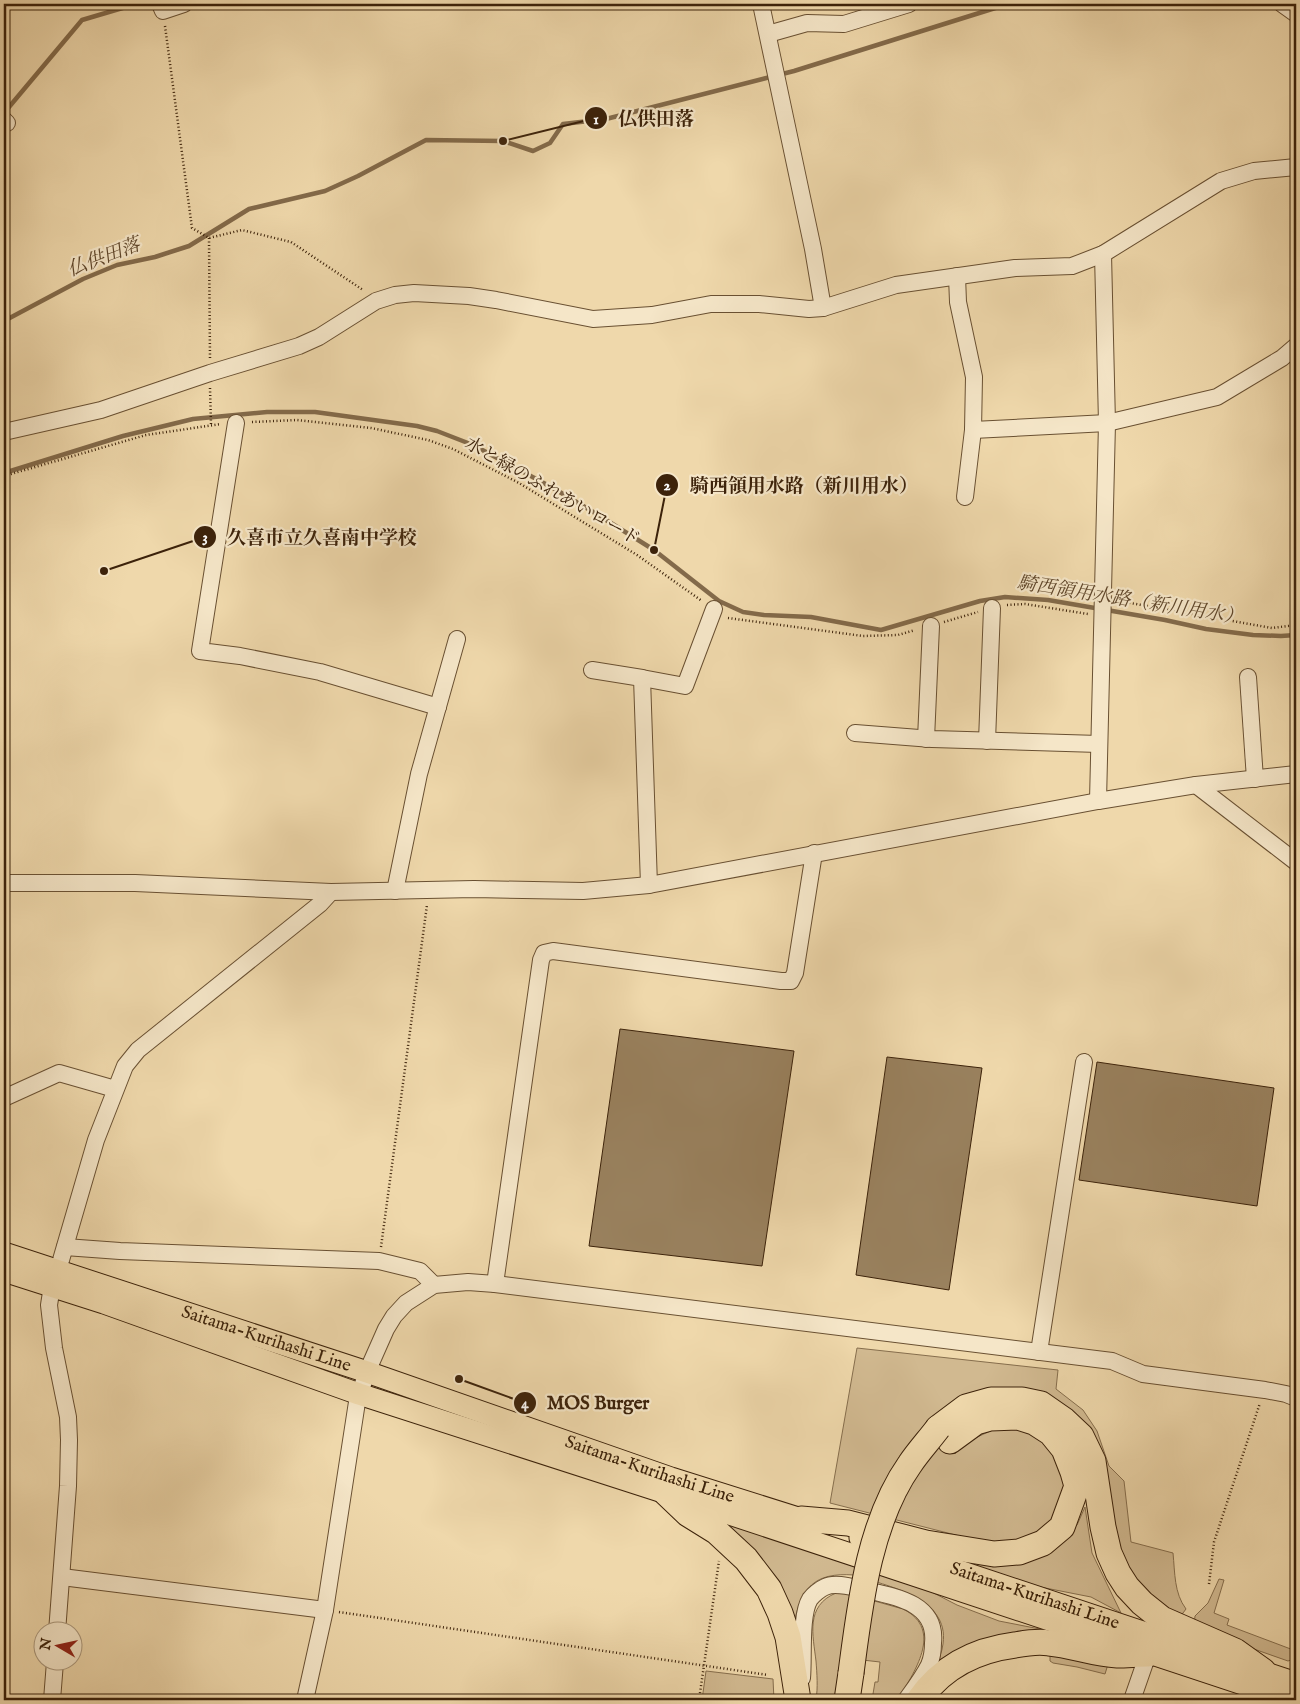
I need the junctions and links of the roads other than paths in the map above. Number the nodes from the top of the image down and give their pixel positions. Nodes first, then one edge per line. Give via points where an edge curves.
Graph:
1 (184, 4) edge
2 (761, 4) edge
3 (909, 4) edge
4 (1282, 4) edge
5 (162, 8) edge
6 (1296, 14) edge
7 (768, 34) junction
8 (1296, 167) edge
9 (1103, 254) junction
10 (957, 276) junction
11 (823, 308) junction
12 (1296, 348) edge
13 (236, 423) road end
14 (1107, 423) junction
15 (973, 430) junction
16 (4, 432) edge
17 (965, 497) dead end
18 (992, 608) road end
19 (714, 609) road end
20 (931, 626) road end
21 (457, 639) dead end
22 (592, 670) dead end
23 (1248, 677) dead end
24 (642, 678) junction
25 (438, 707) junction
26 (855, 733) dead end
27 (926, 738) junction
28 (988, 741) junction
29 (1099, 744) junction
30 (1296, 774) edge
31 (1255, 779) junction
32 (1196, 785) junction
33 (1098, 801) junction
34 (814, 853) junction
35 (1296, 862) edge
36 (4, 883) edge
37 (649, 885) junction
38 (394, 891) junction
39 (331, 892) junction
40 (1084, 1062) dead end
41 (115, 1089) junction
42 (4, 1098) edge
43 (65, 1247) junction
44 (4, 1252) edge
45 (4, 1270) edge
46 (55, 1279) junction
47 (495, 1284) junction
48 (434, 1285) junction
49 (1039, 1352) junction
50 (367, 1372) junction
51 (359, 1394) junction
52 (1296, 1398) edge
53 (944, 1434) junction
54 (666, 1493) junction
55 (800, 1519) junction
56 (62, 1577) junction
57 (325, 1610) junction
58 (58, 1622) edge
59 (1148, 1654) junction
60 (1263, 1671) junction
61 (54, 1672) edge
62 (859, 1674) junction
63 (1296, 1683) edge
64 (52, 1700) edge
65 (305, 1700) edge
66 (799, 1700) edge
67 (847, 1700) edge
68 (864, 1700) edge
69 (906, 1700) edge
70 (919, 1700) edge
71 (1132, 1700) edge
72 (1291, 1700) edge

1 - 5 street
2 - 7 street
3 - 7 street via 844,24 807,24
4 - 6 street
7 - 11 street
8 - 9 street via 1254,171 1221,181
9 - 10 street via 1072,266 1015,268
9 - 14 street
10 - 11 street via 896,285
10 - 15 street via 958,302 974,377
11 - 16 street via 711,304 652,315 593,319 469,296 406,293 376,301 308,342 100,410
12 - 14 street via 1216,397
13 - 25 street via 200,651 320,672
14 - 15 street
14 - 29 street
15 - 17 street
18 - 28 street
19 - 24 street via 685,686
20 - 27 street
21 - 25 street
22 - 24 street
23 - 31 street
24 - 37 street
25 - 38 street via 419,774
26 - 27 street
27 - 28 street
28 - 29 street
29 - 33 street
30 - 31 street
31 - 32 street
32 - 33 street
32 - 35 street
33 - 34 street
34 - 37 street
34 - 47 street via 795,974 791,981 554,951 544,953
36 - 39 street via 135,883
37 - 38 street via 583,891
38 - 39 street
39 - 41 street via 138,1050 125,1066
40 - 49 street
41 - 42 street via 59,1073
41 - 43 street via 96,1140
43 - 46 street
43 - 48 street via 379,1261 420,1271
44 - 46 main road, Saitama-Kurihashi Line
45 - 46 main road, Saitama-Kurihashi Line
46 - 50 main road, Saitama-Kurihashi Line
46 - 51 main road, Saitama-Kurihashi Line
46 - 56 street via 49,1316 68,1417 69,1440
47 - 48 street
47 - 49 street
48 - 50 street via 394,1316
49 - 52 street via 1112,1360 1143,1374 1265,1390
50 - 51 street
50 - 55 main road, Saitama-Kurihashi Line via 670,1478
51 - 54 main road, Saitama-Kurihashi Line
51 - 57 street
53 - 55 highway via 990,1418 1018,1417 1051,1433 1064,1449 1076,1486 1062,1527 1044,1543 1019,1552 994,1554 926,1543 848,1522
53 - 60 highway via 966,1407 991,1400 1042,1404 1064,1420 1081,1436 1093,1461 1109,1553 1127,1586 1162,1619 1235,1650
53 - 62 highway via 905,1506 897,1528
54 - 59 main road, Saitama-Kurihashi Line
54 - 66 highway via 746,1559 769,1589 788,1637
55 - 60 main road, Saitama-Kurihashi Line
56 - 57 street
56 - 58 street
57 - 65 street
59 - 70 highway via 1116,1655 1048,1642 1001,1647 976,1654 952,1666
59 - 71 street
59 - 72 main road, Saitama-Kurihashi Line
60 - 63 main road, Saitama-Kurihashi Line
61 - 64 street
62 - 67 highway
62 - 68 highway
66 - 69 street via 804,1657 803,1627 810,1599 825,1586 837,1585 896,1597 914,1605 931,1624 933,1652

